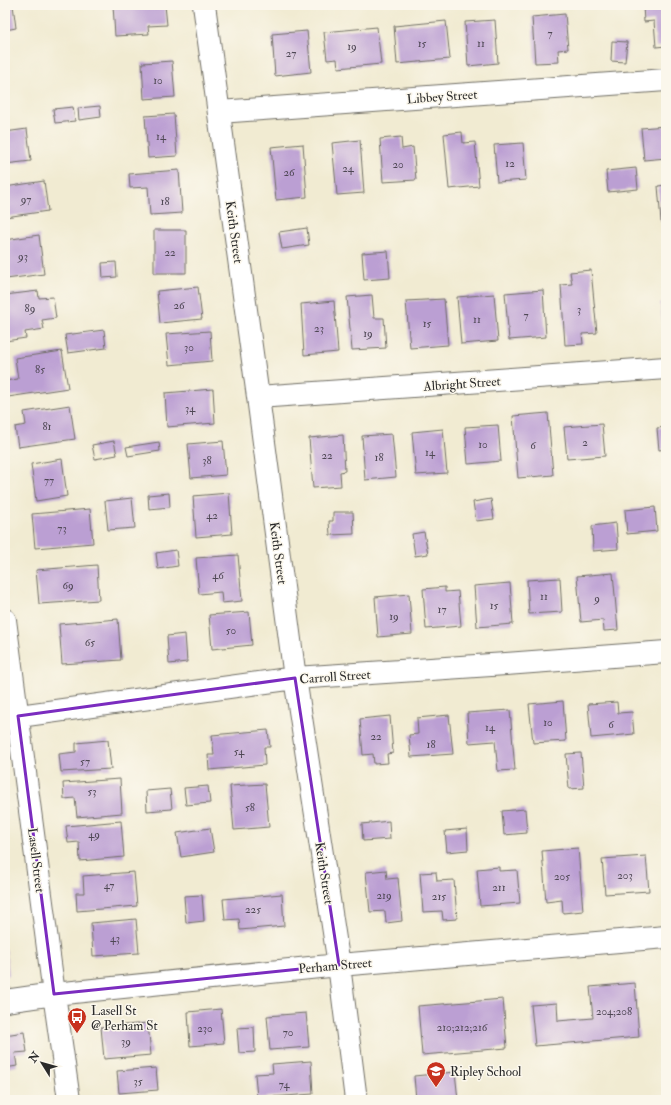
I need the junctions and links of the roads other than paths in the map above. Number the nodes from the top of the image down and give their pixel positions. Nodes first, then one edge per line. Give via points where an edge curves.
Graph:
1 (204, 5) edge
2 (666, 80) edge
3 (219, 112) junction
4 (666, 368) edge
5 (258, 397) junction
6 (5, 620) edge
7 (666, 652) edge
8 (295, 678) junction
9 (12, 717) edge
10 (666, 937) edge
11 (339, 965) junction
12 (54, 994) junction
13 (5, 1002) edge
14 (69, 1100) edge
15 (356, 1100) edge

1 - 3 street, Keith Street
2 - 3 street, Libbey Street
3 - 5 street, Keith Street
4 - 5 street, Albright Street
5 - 8 street, Keith Street
6 - 9 street, Lasell Street
7 - 8 street, Carroll Street
8 - 9 street, Carroll Street
8 - 11 street, Keith Street
9 - 12 street, Lasell Street
10 - 11 street, Perham Street
11 - 12 street, Perham Street
11 - 15 street, Keith Street
12 - 13 street, Perham Street
12 - 14 street, Lasell Street

